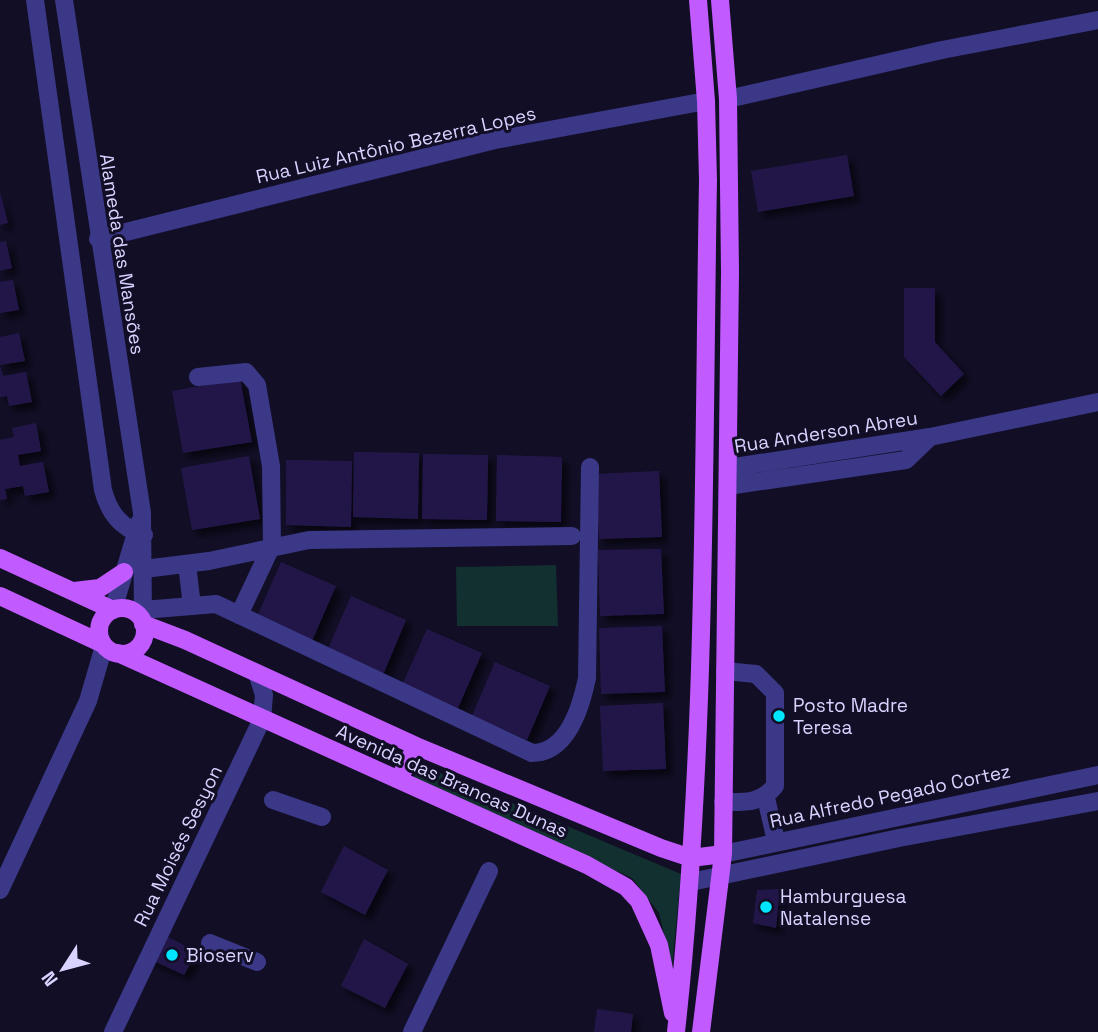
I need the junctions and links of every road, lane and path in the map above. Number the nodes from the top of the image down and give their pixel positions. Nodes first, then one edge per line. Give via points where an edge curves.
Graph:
1 (35, 0) edge
2 (64, 0) edge
3 (698, 0) edge
4 (720, 0) edge
5 (1098, 20) edge
6 (728, 99) junction
7 (706, 101) junction
8 (98, 239) junction
9 (198, 377) dead end
10 (1098, 402) edge
11 (590, 467) dead end
12 (728, 477) junction
13 (140, 534) junction
14 (572, 536) dead end
15 (272, 545) junction
16 (0, 558) edge
17 (187, 564) junction
18 (144, 569) junction
19 (124, 572) junction
20 (74, 591) junction
21 (0, 596) edge
22 (192, 606) junction
23 (113, 610) junction
24 (239, 615) junction
25 (143, 619) junction
26 (111, 649) junction
27 (725, 671) junction
28 (258, 676) junction
29 (262, 719) junction
30 (416, 746) junction
31 (1098, 775) edge
32 (399, 779) junction
33 (1078, 779) junction
34 (1024, 789) junction
35 (766, 798) junction
36 (273, 800) dead end
37 (723, 802) junction
38 (1091, 803) edge
39 (322, 817) dead end
40 (1029, 817) junction
41 (776, 841) junction
42 (723, 854) junction
43 (691, 858) junction
44 (489, 872) dead end
45 (722, 876) junction
46 (691, 881) junction
47 (0, 890) edge
48 (211, 943) dead end
49 (257, 962) dead end
50 (676, 1031) edge
51 (113, 1032) edge
52 (412, 1032) edge
53 (701, 1032) edge

1 - 13 street via 103,489 112,514
2 - 8 street, Alameda das Mansões
3 - 7 main road
4 - 6 main road
5 - 6 street
6 - 12 main road
7 - 8 street, Rua Luiz Antônio Bezerra Lopes via 495,140
7 - 43 main road via 699,734
8 - 13 street, Alameda das Mansões via 142,513
9 - 15 street via 246,372 257,385 271,466
10 - 12 street, Rua Anderson Abreu via 930,437 906,460
11 - 24 street via 587,678 580,707 562,740 544,753 532,753
12 - 27 main road
13 - 18 street, Alameda das Mansões
13 - 19 street, Alameda das Mansões
14 - 15 street via 366,537
15 - 17 street
15 - 24 street
16 - 20 main road
17 - 18 street
17 - 22 street
18 - 25 street, Alameda das Mansões
19 - 20 main road via 100,588
19 - 23 street, Alameda das Mansões
20 - 23 main road
21 - 26 main road, Avenida das Brancas Dunas
22 - 24 street via 216,604
22 - 25 street
23 - 25 main road via 134,611
23 - 26 main road via 100,625
25 - 26 main road via 144,636 137,648
25 - 28 main road, Avenida das Brancas Dunas
26 - 29 main road, Avenida das Brancas Dunas
26 - 47 street via 95,671 95,683
27 - 35 street via 756,674 775,693 775,786
27 - 37 main road
28 - 29 street, Rua Moisés Sesyon via 264,695
28 - 30 main road, Avenida das Brancas Dunas
29 - 32 main road, Avenida das Brancas Dunas
29 - 51 street, Rua Moisés Sesyon
30 - 32 main road
30 - 43 main road, Avenida das Brancas Dunas
31 - 33 street, Rua Alfredo Pegado Cortez
32 - 50 main road, Avenida das Brancas Dunas via 626,887 651,922 659,944
33 - 34 street, Rua Alfredo Pegado Cortez
33 - 38 street
34 - 40 street
34 - 41 street, Rua Alfredo Pegado Cortez
35 - 37 street
35 - 41 street
36 - 39 street
37 - 42 main road
38 - 40 street
40 - 45 street via 899,838
41 - 42 street, Rua Alfredo Pegado Cortez
42 - 43 main road, Rua Alfredo Pegado Cortez
42 - 45 main road
43 - 46 main road
44 - 52 street
45 - 46 street
45 - 53 main road
46 - 50 main road
48 - 49 street

